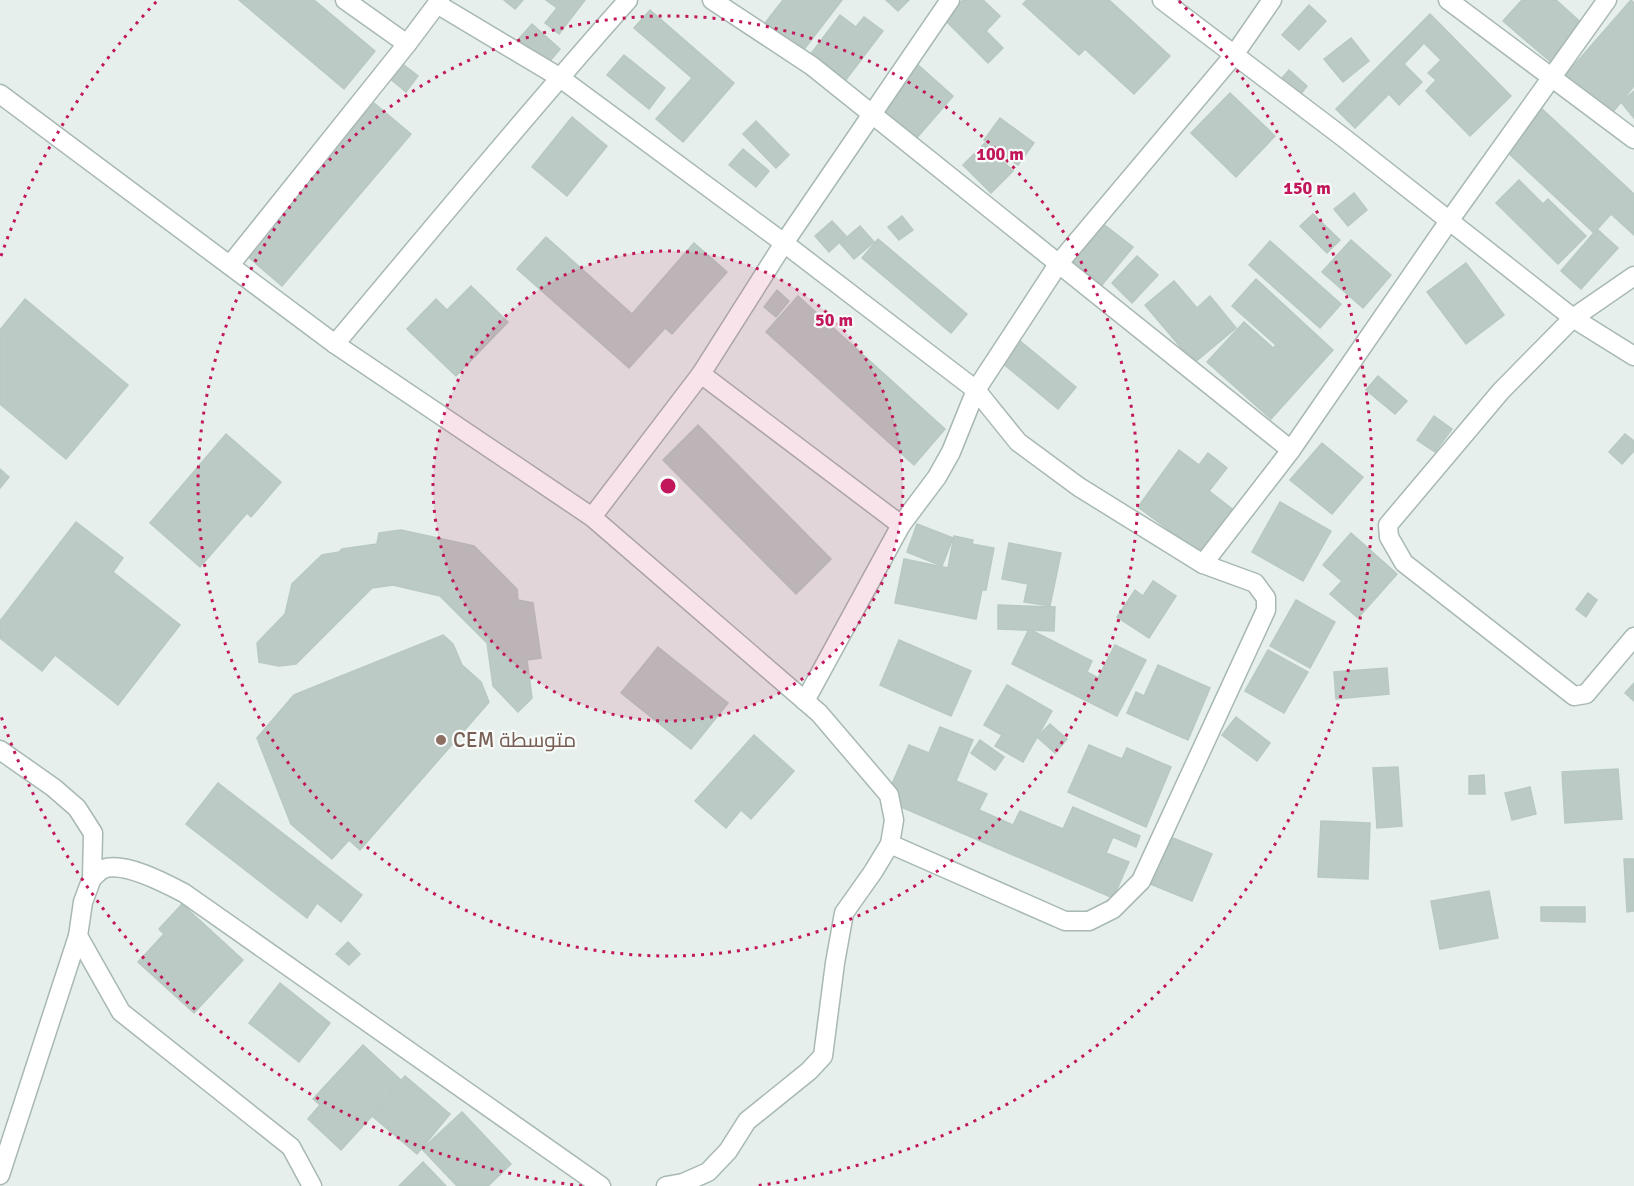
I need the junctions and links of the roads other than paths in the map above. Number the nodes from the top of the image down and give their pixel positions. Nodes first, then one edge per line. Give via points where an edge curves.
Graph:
1 (345, 0) edge
2 (628, 0) edge
3 (712, 0) edge
4 (950, 0) edge
5 (1162, 0) edge
6 (1272, 0) edge
7 (1448, 0) edge
8 (1607, 0) edge
9 (438, 2) edge
10 (407, 44) junction
11 (1234, 55) junction
12 (559, 77) junction
13 (1550, 77) junction
14 (0, 94) edge
15 (872, 114) junction
16 (1634, 139) edge
17 (1449, 220) junction
18 (784, 243) junction
19 (1059, 263) junction
20 (230, 265) junction
21 (1634, 276) edge
22 (1573, 318) junction
23 (335, 344) junction
24 (1634, 356) edge
25 (701, 374) junction
26 (976, 390) junction
27 (1291, 450) junction
28 (592, 517) junction
29 (901, 525) junction
30 (1203, 564) junction
31 (1634, 637) edge
32 (805, 701) junction
33 (0, 750) edge
34 (890, 844) junction
35 (92, 878) junction
36 (78, 936) junction
37 (0, 1175) edge
38 (312, 1186) edge
39 (601, 1186) edge
40 (666, 1186) edge

1 - 10 street
2 - 12 street
3 - 15 street via 812,66
4 - 15 street
5 - 11 street
6 - 11 street
7 - 13 street
8 - 13 street
9 - 10 street
9 - 12 street
10 - 20 street
11 - 17 street
11 - 19 street
12 - 18 street
12 - 23 street
13 - 16 street
13 - 17 street
14 - 20 street
15 - 18 street
15 - 19 street
17 - 22 street
17 - 27 street
18 - 25 street
18 - 26 street
19 - 26 street
19 - 27 street
20 - 23 street
21 - 22 street
22 - 24 street
22 - 31 street via 1500,391 1388,525 1389,537 1404,563 1574,696 1586,694
23 - 28 street
25 - 28 street
25 - 29 street
26 - 29 street via 938,477
26 - 30 street via 1018,442 1079,487
27 - 30 street
28 - 32 street
29 - 32 street
30 - 34 street via 1255,583 1266,598 1266,610 1141,881 1113,909 1089,921 1065,921
32 - 34 street via 890,795 894,820
33 - 35 street via 77,808 93,833
34 - 40 street via 844,913 823,1056 747,1121 728,1151 708,1172
35 - 36 street via 83,902
35 - 39 street via 103,869 119,868 152,877 184,893
36 - 37 street
36 - 38 street via 121,1012 291,1147

